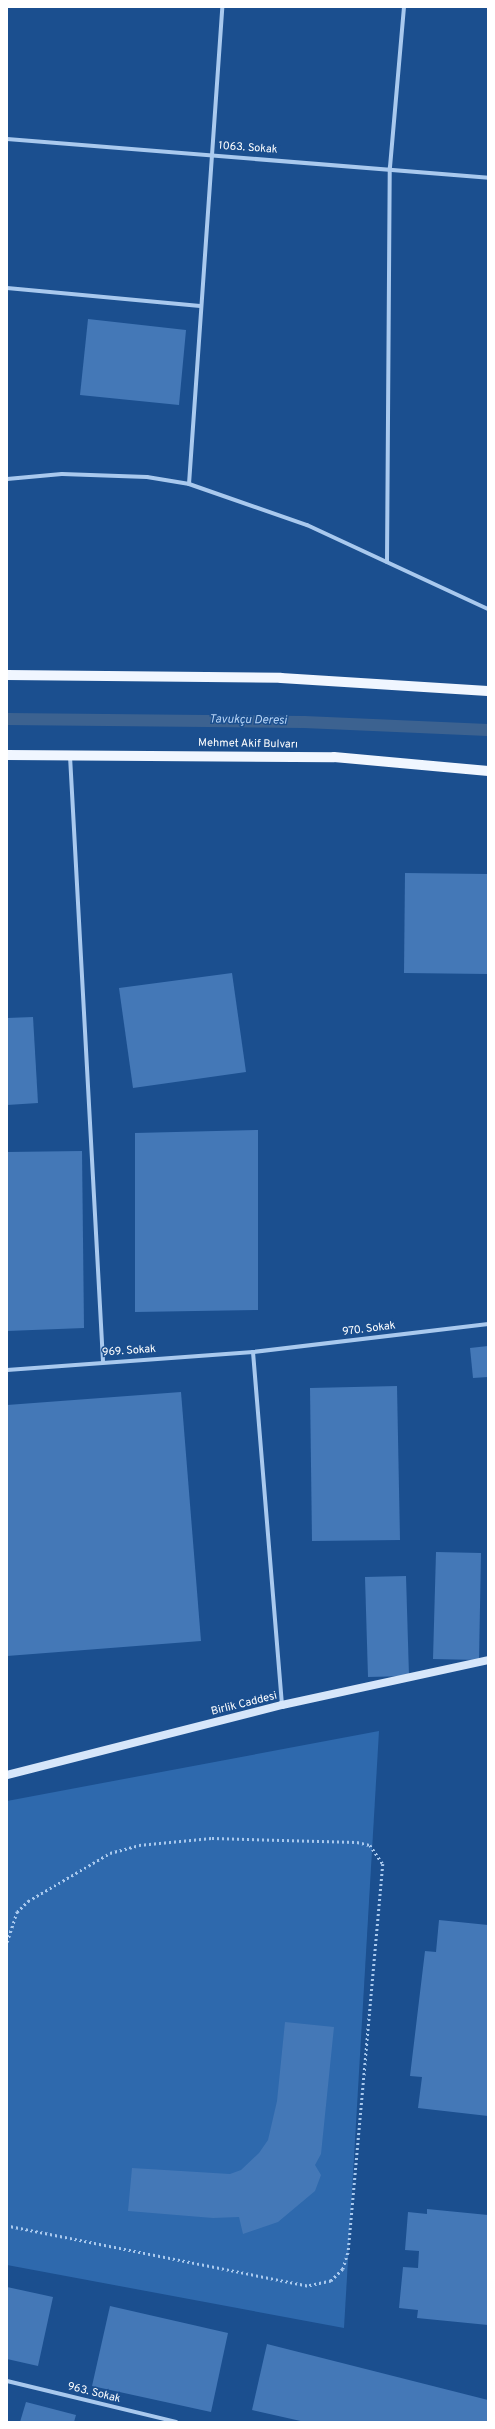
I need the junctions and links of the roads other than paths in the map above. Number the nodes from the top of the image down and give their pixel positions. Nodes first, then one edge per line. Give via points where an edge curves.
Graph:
1 (222, 7) edge
2 (404, 7) edge
3 (7, 139) edge
4 (213, 154) junction
5 (390, 167) junction
6 (488, 178) edge
7 (7, 288) edge
8 (200, 306) junction
9 (7, 479) edge
10 (189, 484) junction
11 (387, 562) junction
12 (488, 609) edge
13 (7, 675) edge
14 (488, 691) edge
15 (70, 754) junction
16 (7, 755) edge
17 (488, 771) edge
18 (488, 1324) edge
19 (253, 1352) junction
20 (103, 1361) junction
21 (7, 1370) edge
22 (488, 1660) edge
23 (282, 1705) junction
24 (7, 1775) edge
25 (7, 2381) edge
26 (176, 2422) edge

1 - 4 street
2 - 5 street
3 - 4 street, 1063. Sokak
4 - 5 street, 1063. Sokak
4 - 8 street
5 - 6 street, 1063. Sokak
5 - 11 street
7 - 8 street
8 - 10 street
9 - 10 street via 62,474 147,477
10 - 11 street via 307,525
11 - 12 street
13 - 14 main road via 281,678
15 - 16 main road, Mehmet Akif Bulvarı
15 - 17 main road, Mehmet Akif Bulvarı via 334,757
15 - 20 street
18 - 19 street, 970. Sokak
19 - 20 street, 969. Sokak
19 - 23 street
20 - 21 street, 969. Sokak
22 - 23 main road, Birlik Caddesi
23 - 24 main road, Birlik Caddesi
25 - 26 street, 963. Sokak

